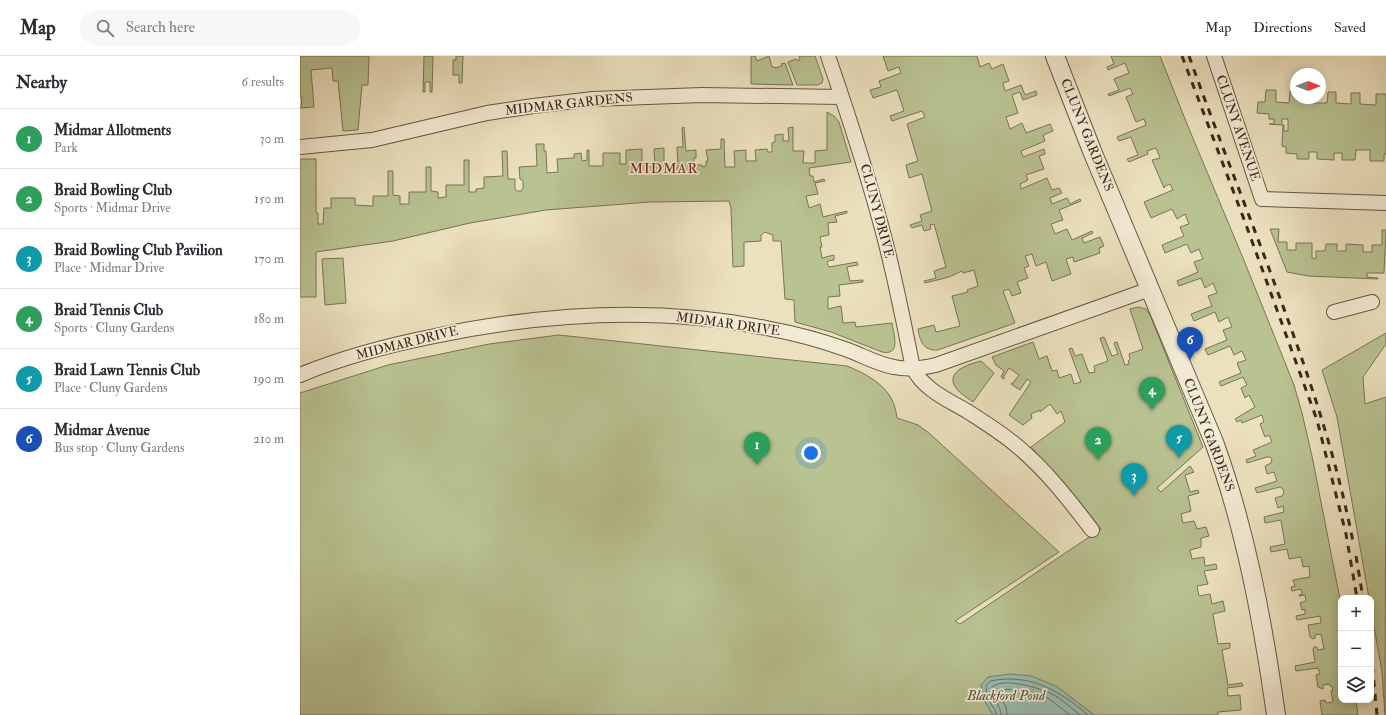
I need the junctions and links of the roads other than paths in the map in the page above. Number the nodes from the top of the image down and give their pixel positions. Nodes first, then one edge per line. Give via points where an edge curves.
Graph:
1 (828, 56) edge
2 (1055, 56) edge
3 (1214, 56) edge
4 (842, 97) junction
5 (300, 147) edge
6 (1386, 203) edge
7 (1150, 289) junction
8 (1380, 303) edge
9 (1334, 312) dead end
10 (913, 368) junction
11 (300, 375) edge
12 (1092, 530) dead end
13 (1276, 715) edge

1 - 4 street, CLUNY DRIVE
2 - 7 street, CLUNY GARDENS
3 - 6 street, CLUNY AVENUE via 1262,199
4 - 5 street, MIDMAR GARDENS via 673,96 578,101 487,113 372,140
4 - 10 street, CLUNY DRIVE via 883,233
7 - 10 street, MIDMAR DRIVE via 936,365
7 - 13 street, CLUNY GARDENS via 1214,442 1236,509 1254,585
8 - 9 street
10 - 11 street, MIDMAR DRIVE via 895,368 840,348 766,328 693,318 625,315 522,321 461,330 384,347
10 - 12 street via 924,384 995,429 1028,456

